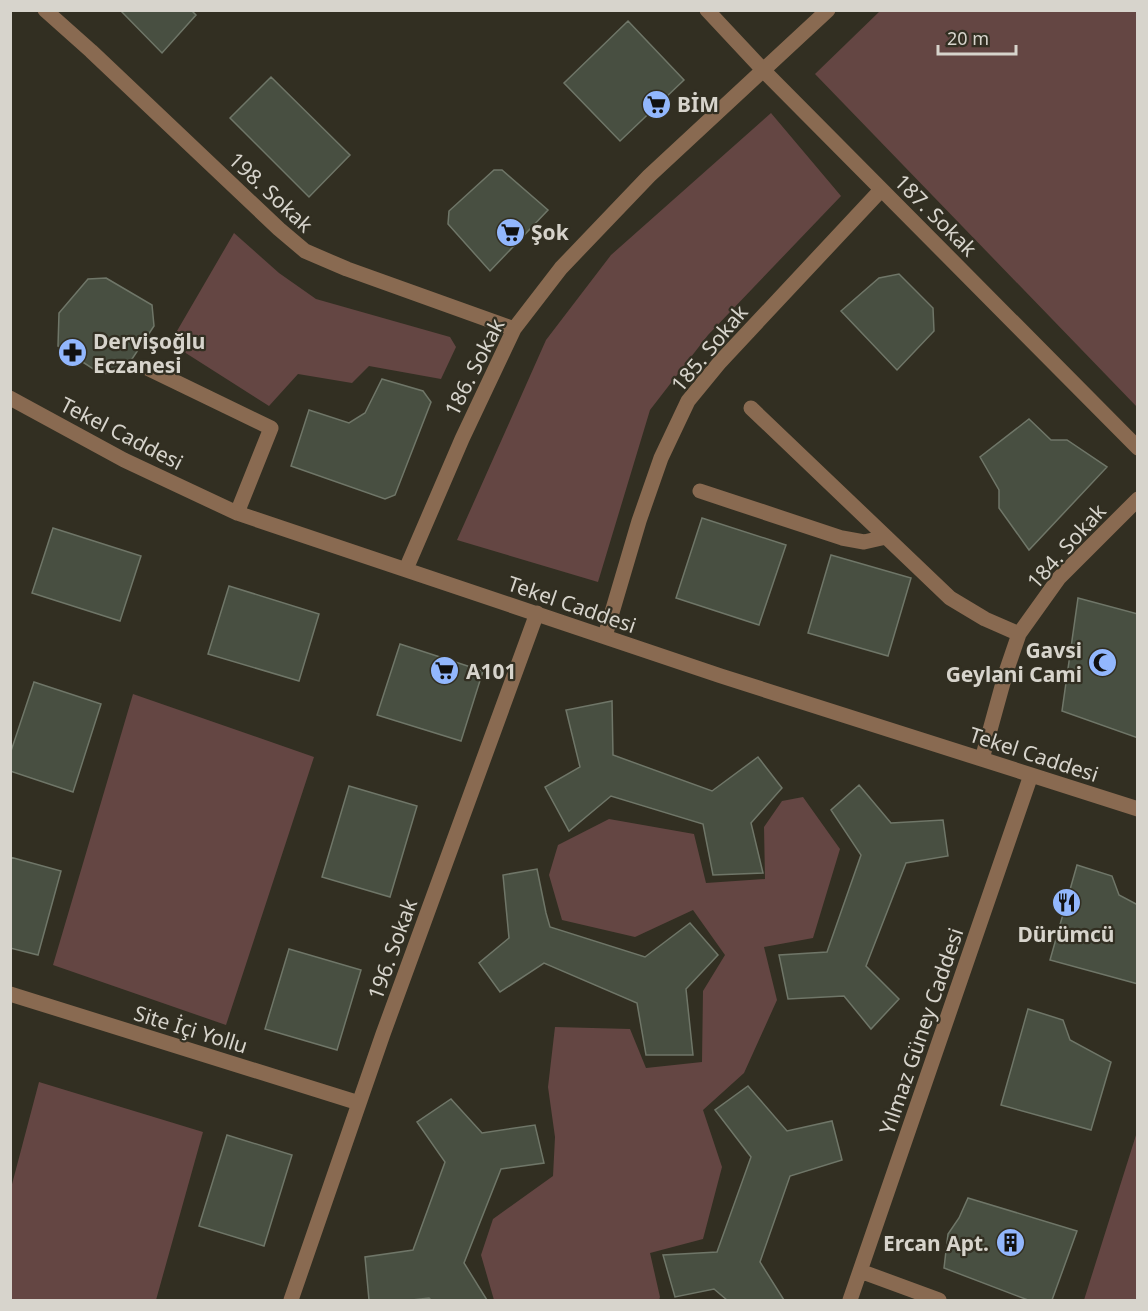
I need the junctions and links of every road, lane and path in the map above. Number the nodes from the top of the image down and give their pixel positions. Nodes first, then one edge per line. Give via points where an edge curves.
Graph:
1 (45, 10) edge
2 (707, 10) edge
3 (828, 10) edge
4 (764, 71) junction
5 (881, 190) junction
6 (514, 329) junction
7 (145, 367) dead end
8 (10, 398) edge
9 (751, 408) dead end
10 (1137, 448) edge
11 (700, 491) dead end
12 (1137, 499) edge
13 (237, 513) junction
14 (886, 537) junction
15 (406, 569) junction
16 (537, 613) junction
17 (1019, 634) junction
18 (605, 636) junction
19 (982, 759) junction
20 (1031, 775) junction
21 (1137, 809) edge
22 (10, 994) edge
23 (359, 1103) junction
24 (860, 1271) junction
25 (291, 1300) edge
26 (850, 1300) edge
27 (939, 1300) edge

1 - 6 street, 198. Sokak via 305,251
2 - 4 street, 187. Sokak
3 - 4 street, 186. Sokak
4 - 5 street, 187. Sokak
4 - 6 street, 186. Sokak via 649,176 561,268
5 - 10 street, 187. Sokak
5 - 18 street, 185. Sokak via 720,362 688,402 661,458
6 - 15 street, 186. Sokak
7 - 13 street via 271,428
8 - 13 street, Tekel Caddesi via 124,460
9 - 14 street
11 - 14 street via 842,538 864,542
12 - 17 street, 184. Sokak via 1059,578
13 - 15 street, Tekel Caddesi
14 - 17 street via 950,598
15 - 16 street, Tekel Caddesi
16 - 18 street, Tekel Caddesi
16 - 23 street, 196. Sokak
17 - 19 street, 184. Sokak
18 - 19 street, Tekel Caddesi
19 - 20 street, Tekel Caddesi
20 - 21 street, Tekel Caddesi
20 - 24 street, Yılmaz Güney Caddesi
22 - 23 street, Site İçi Yollu
23 - 25 street, 196. Sokak
24 - 26 street, Yılmaz Güney Caddesi
24 - 27 street

